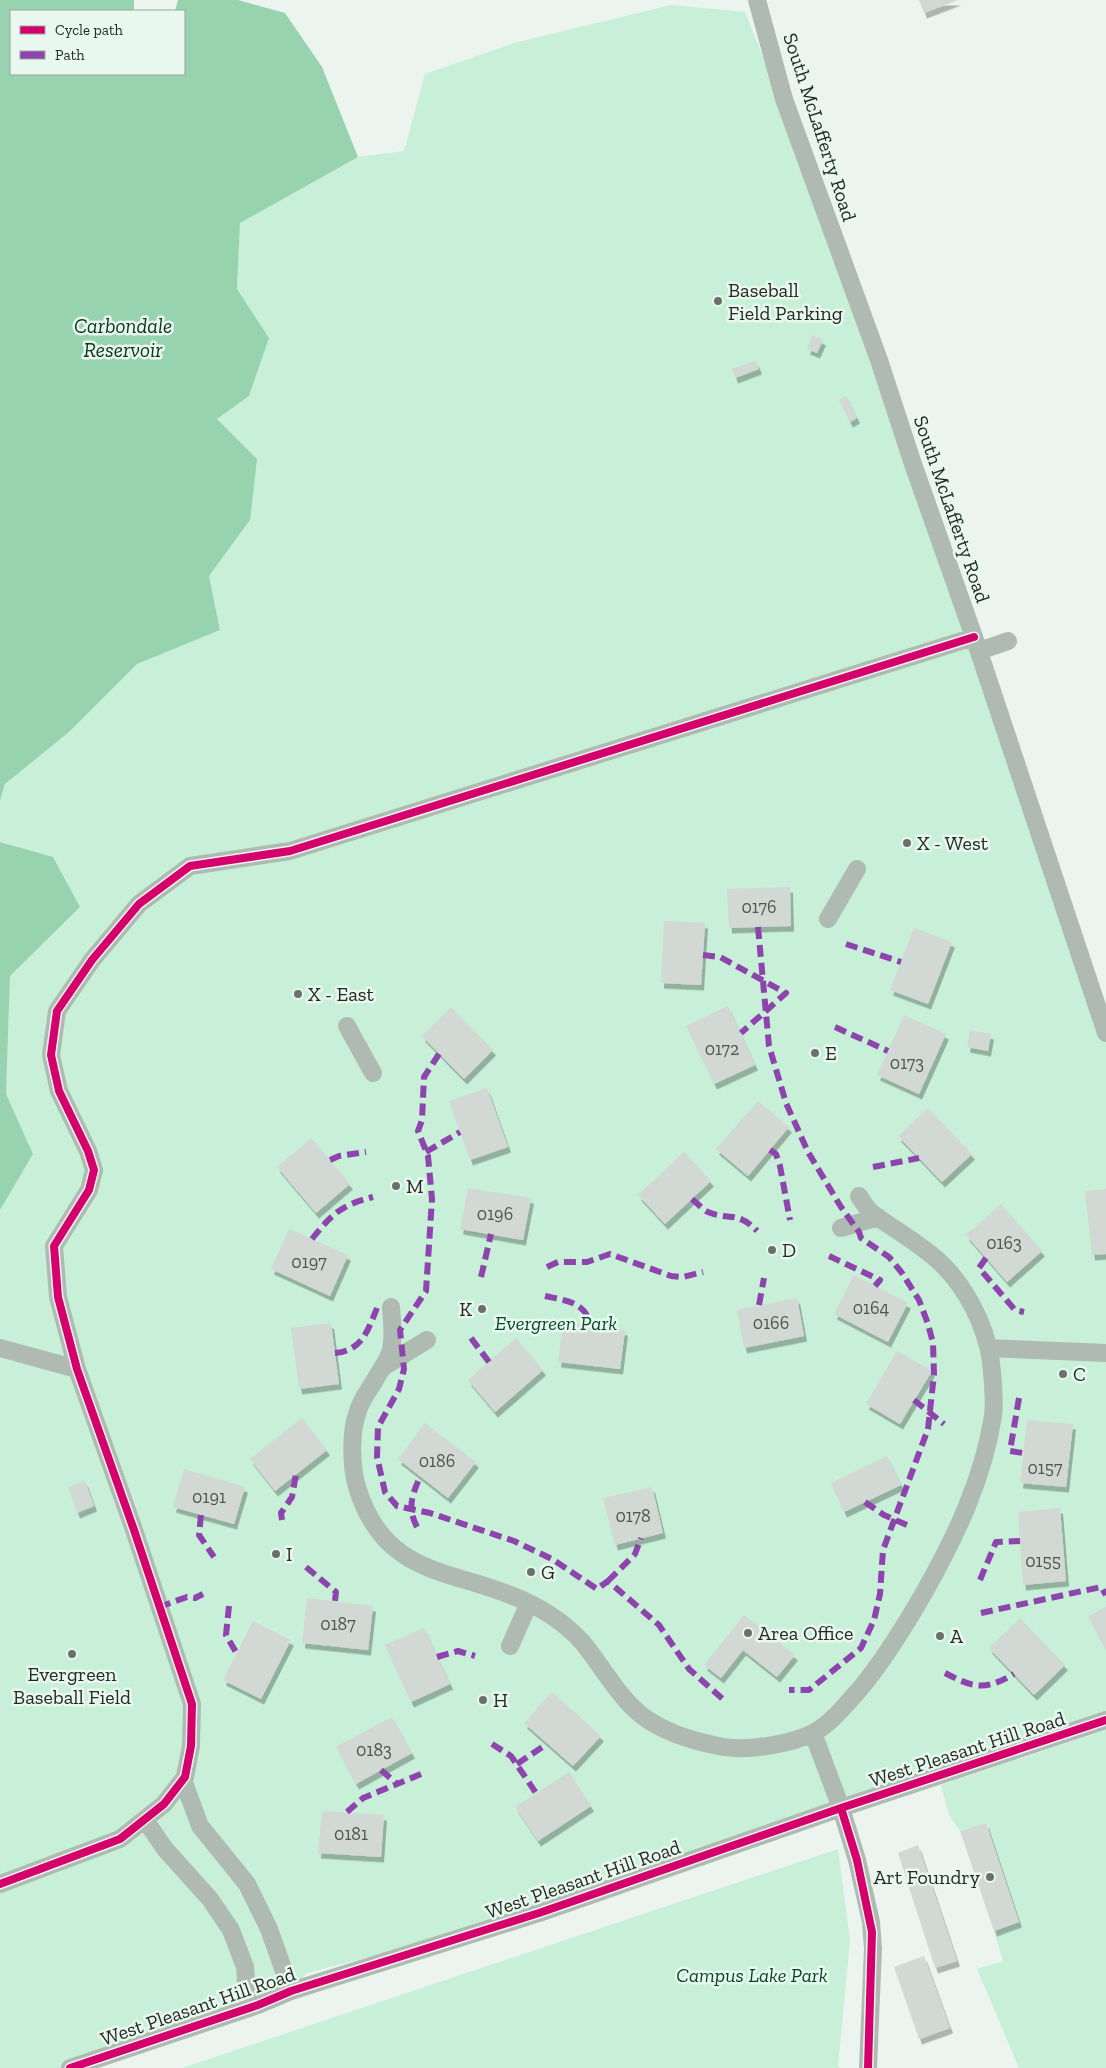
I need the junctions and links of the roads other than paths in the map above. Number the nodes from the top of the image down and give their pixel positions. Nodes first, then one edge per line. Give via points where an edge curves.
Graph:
1 (758, 0) edge
2 (1008, 641) dead end
3 (977, 644) junction
4 (857, 869) dead end
5 (828, 919) dead end
6 (347, 1026) dead end
7 (1106, 1033) edge
8 (373, 1073) dead end
9 (859, 1196) dead end
10 (878, 1217) junction
11 (841, 1228) dead end
12 (391, 1307) dead end
13 (427, 1340) dead end
14 (0, 1348) edge
15 (989, 1348) junction
16 (1106, 1354) edge
17 (381, 1368) junction
18 (77, 1369) junction
19 (529, 1603) junction
20 (510, 1646) dead end
21 (1106, 1720) edge
22 (813, 1732) junction
23 (183, 1780) junction
24 (841, 1808) junction
25 (145, 1820) junction
26 (0, 1884) edge
27 (291, 1991) junction
28 (248, 2008) junction
29 (70, 2068) edge
30 (868, 2068) edge

1 - 3 street, South McLafferty Road via 784,99
2 - 3 street
3 - 7 street, South McLafferty Road
3 - 18 street via 290,851 190,866 139,904 92,960 57,1011 51,1055 59,1091 94,1170 89,1190 54,1246 58,1297
4 - 5 street
6 - 8 street
9 - 10 street
10 - 11 street
10 - 15 street via 932,1255 950,1274 974,1310
12 - 17 street via 392,1348
13 - 17 street
14 - 18 street
15 - 16 street
15 - 22 street via 994,1411 974,1492 909,1620 874,1672 834,1718
17 - 19 street via 357,1411 353,1441 352,1464 364,1508 397,1552 413,1562
18 - 23 street via 192,1704 192,1746
19 - 20 street
19 - 22 street via 559,1621 581,1641 639,1714 662,1728 702,1742 735,1748 775,1744
21 - 24 street, West Pleasant Hill Road
22 - 24 street
23 - 25 street via 164,1804
23 - 27 street via 200,1826 247,1884 269,1929
24 - 27 street, West Pleasant Hill Road via 539,1913
24 - 30 street via 857,1860 872,1932
25 - 26 street via 120,1839
25 - 28 street via 165,1849 210,1899 231,1930 245,1966
27 - 28 street, West Pleasant Hill Road
28 - 29 street, West Pleasant Hill Road

